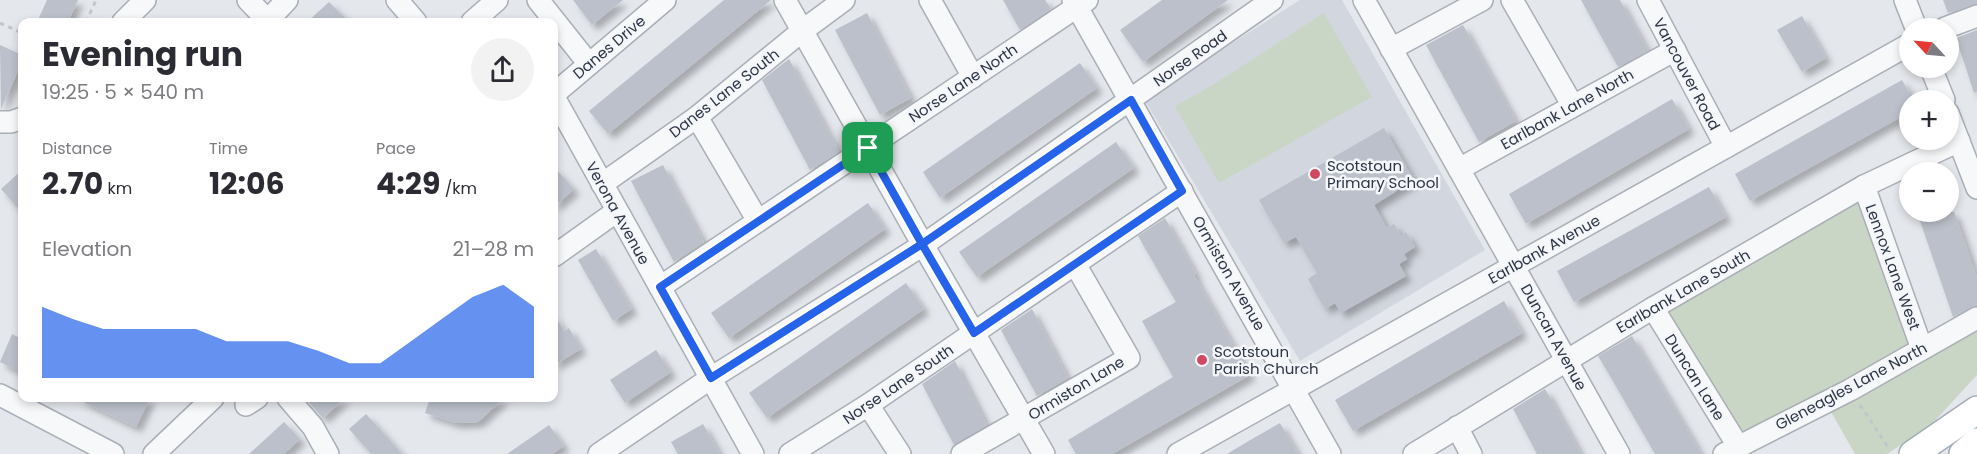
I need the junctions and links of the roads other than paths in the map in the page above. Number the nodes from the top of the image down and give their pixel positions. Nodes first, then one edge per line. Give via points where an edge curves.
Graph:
1 (145, 0) edge
2 (248, 0) edge
3 (287, 0) edge
4 (397, 0) edge
5 (497, 0) edge
6 (538, 0) edge
7 (665, 0) edge
8 (784, 0) edge
9 (843, 0) edge
10 (930, 0) edge
11 (1272, 0) edge
12 (1364, 0) edge
13 (1482, 0) edge
14 (1512, 0) edge
15 (1648, 0) edge
16 (1905, 0) edge
17 (1079, 2) edge
18 (1977, 16) edge
19 (127, 18) edge
20 (264, 18) edge
21 (271, 18) edge
22 (413, 18) edge
23 (477, 18) edge
24 (552, 18) edge
25 (1912, 18) edge
26 (1959, 23) edge
27 (558, 25) edge
28 (802, 31) junction
29 (1391, 49) junction
30 (1675, 50) junction
31 (1899, 50) edge
32 (589, 64) junction
33 (973, 77) junction
34 (558, 91) edge
35 (1131, 100) junction
36 (558, 102) edge
37 (1573, 106) junction
38 (697, 117) junction
39 (18, 119) edge
40 (0, 122) edge
41 (1959, 141) edge
42 (1726, 147) junction
43 (868, 148) junction
44 (1940, 150) edge
45 (1459, 169) junction
46 (602, 184) junction
47 (1864, 186) junction
48 (1977, 189) edge
49 (1182, 191) junction
50 (617, 211) junction
51 (758, 221) junction
52 (922, 244) junction
53 (558, 253) edge
54 (1075, 264) junction
55 (1514, 266) junction
56 (660, 287) junction
57 (1653, 308) junction
58 (1977, 318) edge
59 (974, 333) junction
60 (1922, 349) junction
61 (1567, 360) junction
62 (711, 378) junction
63 (1295, 389) junction
64 (0, 395) edge
65 (209, 402) edge
66 (292, 402) edge
67 (868, 405) junction
68 (1977, 410) edge
69 (1024, 419) junction
70 (1457, 428) junction
71 (1977, 443) edge
72 (625, 446) edge
73 (1731, 450) edge
74 (1902, 452) edge
75 (113, 454) edge
76 (154, 454) edge
77 (328, 454) edge
78 (599, 454) edge
79 (753, 454) edge
80 (790, 454) edge
81 (900, 454) edge
82 (962, 454) edge
83 (1044, 454) edge
84 (1178, 454) edge
85 (1330, 454) edge
86 (1414, 454) edge
87 (1471, 454) edge
88 (1619, 454) edge
89 (1963, 454) edge

1 - 19 street
2 - 20 street
3 - 21 street
4 - 22 street
5 - 23 street
6 - 24 street
7 - 32 street, Danes Drive
8 - 28 street
9 - 28 street, Danes Lane South
10 - 33 street
11 - 35 street, Norse Road
12 - 29 street, Duncan Avenue
13 - 29 street
14 - 37 street
15 - 30 street, Vancouver Road
16 - 25 street
17 - 33 street, Norse Lane North
17 - 35 street, Ormiston Avenue
18 - 26 street
27 - 32 street
28 - 38 street, Danes Lane South
28 - 43 street
29 - 45 street, Duncan Avenue
30 - 37 street, Earlbank Lane North
30 - 42 street, Vancouver Road
31 - 42 street, Earlbank Avenue
32 - 34 street, Danes Drive
33 - 43 street, Norse Lane North
35 - 49 street, Ormiston Avenue
35 - 52 street, Norse Road
36 - 46 street, Verona Avenue
37 - 45 street, Earlbank Lane North
38 - 46 street, Danes Lane South
38 - 51 street
39 - 40 street
41 - 48 street
42 - 55 street, Earlbank Avenue
43 - 51 street, Norse Lane North
43 - 52 street
44 - 47 street, Earlbank Lane South
45 - 55 street, Duncan Avenue
46 - 50 street, Verona Avenue
47 - 57 street, Earlbank Lane South
47 - 60 street, Lennox Lane West
49 - 54 street, Norse Lane South
49 - 63 street, Ormiston Avenue
50 - 53 street
50 - 56 street, Verona Avenue
51 - 56 street, Norse Lane North
52 - 59 street
52 - 62 street, Norse Road
54 - 59 street, Norse Lane South
54 - 69 street, Ormiston Lane via 1129,358
55 - 61 street, Duncan Avenue
55 - 63 street, Earlbank Avenue
56 - 62 street, Verona Avenue
57 - 61 street, Earlbank Lane South
57 - 73 street, Duncan Lane
58 - 60 street, Gleneagles Lane North
59 - 67 street, Norse Lane South
59 - 69 street
60 - 73 street, Gleneagles Lane North
61 - 70 street, Earlbank Lane South
61 - 88 street, Duncan Avenue
62 - 72 street, Norse Road
62 - 79 street, Verona Avenue
63 - 84 street, Earlbank Avenue
63 - 85 street, Ormiston Avenue
64 - 75 street
65 - 76 street
66 - 77 street via 314,427
67 - 80 street, Norse Lane South
67 - 81 street
68 - 74 main road
69 - 82 street, Ormiston Lane
69 - 83 street
70 - 86 street, Earlbank Lane South
70 - 87 street
71 - 89 main road
72 - 78 street, Norse Road

